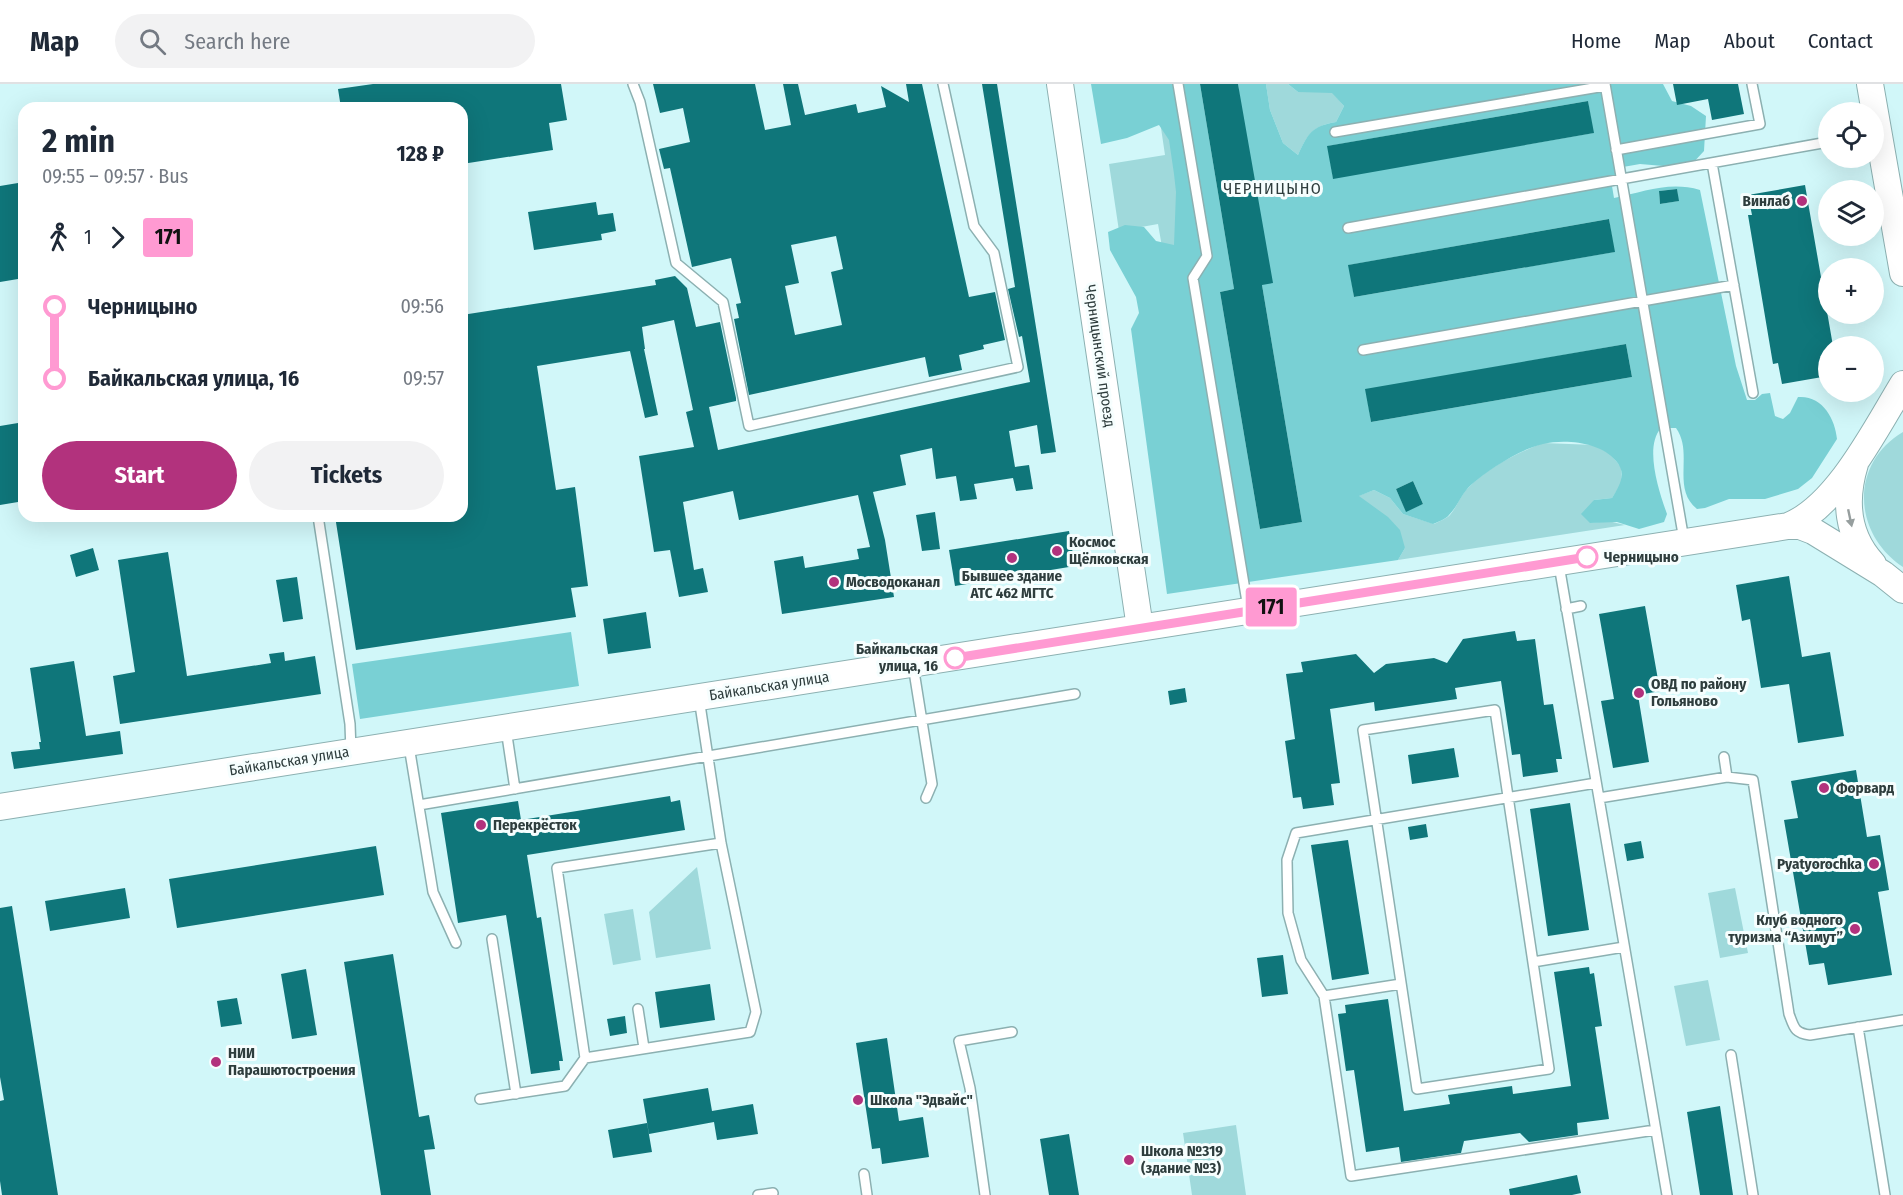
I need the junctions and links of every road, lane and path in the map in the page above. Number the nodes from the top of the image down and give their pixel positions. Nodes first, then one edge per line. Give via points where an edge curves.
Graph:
1 (633, 84) edge
2 (943, 84) edge
3 (1060, 84) edge
4 (1178, 84) edge
5 (1752, 84) edge
6 (1870, 84) edge
7 (1605, 85) edge
8 (1872, 102) edge
9 (1335, 132) dead end
10 (1818, 144) edge
11 (1616, 150) junction
12 (1712, 163) junction
13 (1883, 168) edge
14 (1621, 179) junction
15 (1348, 228) dead end
16 (1903, 273) edge
17 (1734, 285) junction
18 (1641, 301) junction
19 (1364, 350) dead end
20 (1903, 384) edge
21 (1753, 393) dead end
22 (1903, 415) edge
23 (1860, 454) junction
24 (319, 522) edge
25 (1788, 526) junction
26 (1685, 542) junction
27 (1558, 562) junction
28 (1896, 583) edge
29 (1581, 606) dead end
30 (1566, 609) junction
31 (1249, 610) junction
32 (1140, 628) junction
33 (913, 665) junction
34 (1075, 694) dead end
35 (699, 697) junction
36 (922, 720) junction
37 (505, 727) junction
38 (409, 742) junction
39 (351, 752) junction
40 (708, 756) junction
41 (1724, 758) dead end
42 (1727, 777) junction
43 (1596, 783) junction
44 (515, 789) junction
45 (926, 798) dead end
46 (1508, 798) junction
47 (1599, 798) junction
48 (419, 805) junction
49 (0, 807) edge
50 (1376, 820) junction
51 (721, 843) junction
52 (492, 939) dead end
53 (456, 944) dead end
54 (1624, 947) junction
55 (1533, 962) junction
56 (1401, 984) junction
57 (1324, 996) junction
58 (638, 1010) dead end
59 (1903, 1020) edge
60 (1858, 1027) junction
61 (1012, 1032) dead end
62 (644, 1048) junction
63 (1731, 1055) dead end
64 (585, 1058) junction
65 (516, 1094) junction
66 (480, 1099) dead end
67 (1655, 1130) junction
68 (864, 1174) dead end
69 (772, 1192) dead end
70 (758, 1195) edge
71 (867, 1195) edge
72 (985, 1195) edge
73 (1667, 1195) edge
74 (1753, 1195) edge
75 (1885, 1195) edge

1 - 2 lane via 676,263 723,302 749,426 1018,367 994,253 974,226
3 - 32 street, Черницынский проезд
4 - 31 lane via 1207,256 1193,278
5 - 11 lane via 1760,124
6 - 8 street
7 - 9 lane
7 - 11 lane
10 - 12 lane
11 - 14 lane
12 - 14 lane
12 - 17 lane
13 - 16 street
14 - 15 lane
14 - 18 lane
17 - 18 lane
17 - 21 lane
18 - 19 lane
18 - 26 lane
20 - 23 street
22 - 23 street via 1880,429
23 - 25 street via 1812,513
23 -> 28 street via 1849,485 1848,510 1854,534 1866,556
24 - 39 lane
25 - 26 street, Байкальская улица
25 - 28 street via 1813,531
26 - 27 street, Байкальская улица
27 - 30 lane
27 - 31 street, Байкальская улица
29 - 30 lane
30 - 43 lane
31 - 32 street, Байкальская улица
32 - 33 street, Байкальская улица
33 - 35 street, Байкальская улица
33 - 36 lane
34 - 36 lane
35 - 37 street, Байкальская улица
35 - 40 lane
36 - 40 lane
36 - 45 lane via 932,784
37 - 38 street, Байкальская улица
37 - 44 lane
38 - 39 street, Байкальская улица
38 - 48 lane
39 - 49 street, Байкальская улица
40 - 44 lane
40 - 51 lane
41 - 42 lane
42 - 47 lane
42 - 60 lane via 1753,780 1794,1028 1800,1034 1810,1035
43 - 46 lane
43 - 47 lane
44 - 48 lane
46 - 50 lane
46 - 50 lane via 1495,710 1363,730
46 - 55 lane
47 - 54 lane
48 - 53 lane via 433,892
50 - 56 lane
50 - 57 lane via 1296,834 1287,860 1288,914 1300,960
51 - 62 lane via 756,1012 750,1032
51 - 64 lane via 557,868
52 - 65 lane
54 - 55 lane
54 - 67 lane
55 - 56 lane via 1550,1069 1417,1089
56 - 57 lane
57 - 67 lane via 1351,1176
58 - 62 lane
59 - 60 lane
60 - 75 lane
61 - 72 lane via 959,1041 970,1088
62 - 64 lane
63 - 74 lane
64 - 65 lane via 566,1086
65 - 66 lane
67 - 73 lane
68 - 71 lane
69 - 70 lane

